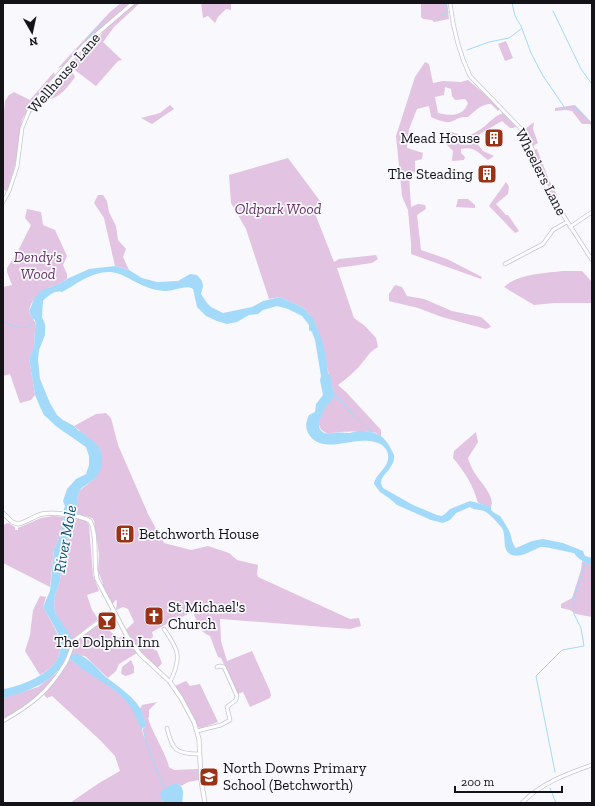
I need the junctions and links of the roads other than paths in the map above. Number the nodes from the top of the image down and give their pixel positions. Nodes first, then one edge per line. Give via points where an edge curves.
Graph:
1 (133, 3) edge
2 (450, 3) edge
3 (3, 202) edge
4 (592, 212) edge
5 (567, 222) junction
6 (570, 227) junction
7 (592, 260) edge
8 (505, 264) dead end
9 (3, 513) edge
10 (114, 611) junction
11 (164, 629) dead end
12 (217, 668) dead end
13 (170, 682) junction
14 (3, 721) edge
15 (167, 728) dead end
16 (197, 731) junction
17 (199, 754) junction
18 (592, 765) edge
19 (205, 803) edge
20 (522, 803) edge

1 - 3 street, Wellhouse Lane via 84,45 31,106 22,128 17,167
2 - 5 street, Wheelers Lane via 464,65 470,76 523,131 544,183
4 - 6 street
5 - 6 street, Wheelers Lane
5 - 8 street via 553,230 543,244
6 - 7 street, Wheelers Lane
9 - 10 street via 18,524 42,514 85,518 92,525 97,580
10 - 13 street via 140,654
10 - 14 street via 76,639 66,662 46,691 24,709
11 - 13 street via 175,645 177,654 178,663
12 - 16 street via 224,667 237,696 227,707 230,720
13 - 16 street
15 - 17 street via 176,750 186,754
16 - 17 street
17 - 19 street
18 - 20 street via 548,783 530,794

